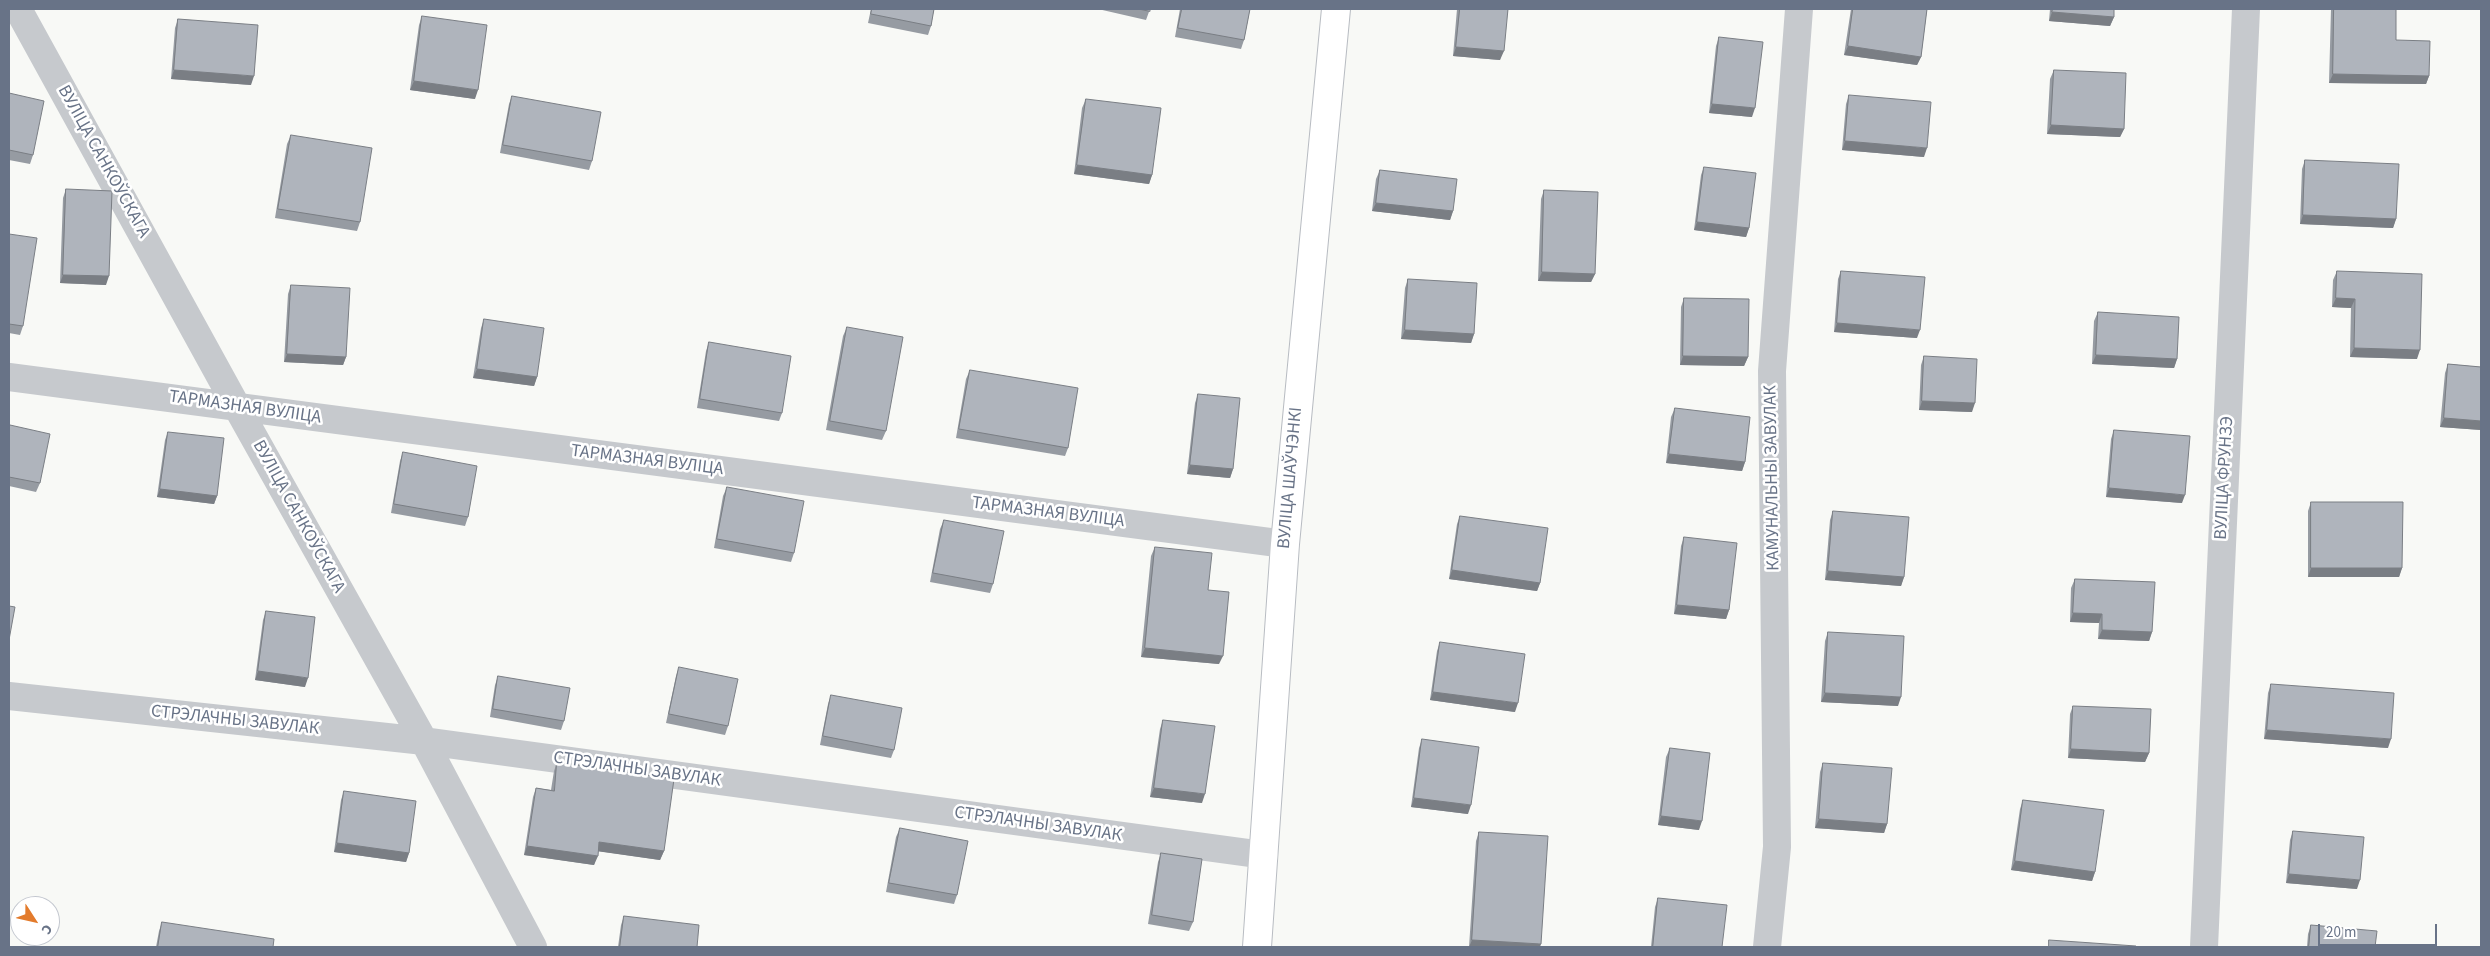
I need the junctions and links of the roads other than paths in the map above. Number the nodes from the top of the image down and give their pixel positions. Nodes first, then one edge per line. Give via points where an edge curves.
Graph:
1 (18, 9) edge
2 (1336, 9) edge
3 (1799, 9) edge
4 (2246, 9) edge
5 (9, 377) edge
6 (237, 407) junction
7 (1285, 544) junction
8 (9, 696) edge
9 (424, 741) junction
10 (1264, 855) junction
11 (533, 947) edge
12 (1257, 947) edge
13 (1767, 947) edge
14 (2204, 947) edge

1 - 6 street, ВУЛІЦА САНКОЎСКАГА
2 - 7 main road, ВУЛІЦА ШАЎЧЭНКІ
3 - 13 street, КАМУНАЛЬНЫ ЗАВУЛАК via 1772,371 1777,847
4 - 14 street, ВУЛІЦА ФРУНЗЭ
5 - 6 street, ТАРМАЗНАЯ ВУЛІЦА
6 - 7 street, ТАРМАЗНАЯ ВУЛІЦА
6 - 9 street, ВУЛІЦА САНКОЎСКАГА
7 - 10 main road, ВУЛІЦА ШАЎЧЭНКІ
8 - 9 street, СТРЭЛАЧНЫ ЗАВУЛАК
9 - 10 street, СТРЭЛАЧНЫ ЗАВУЛАК
9 - 11 street, ВУЛІЦА САНКОЎСКАГА
10 - 12 main road, ВУЛІЦА ШАЎЧЭНКІ

